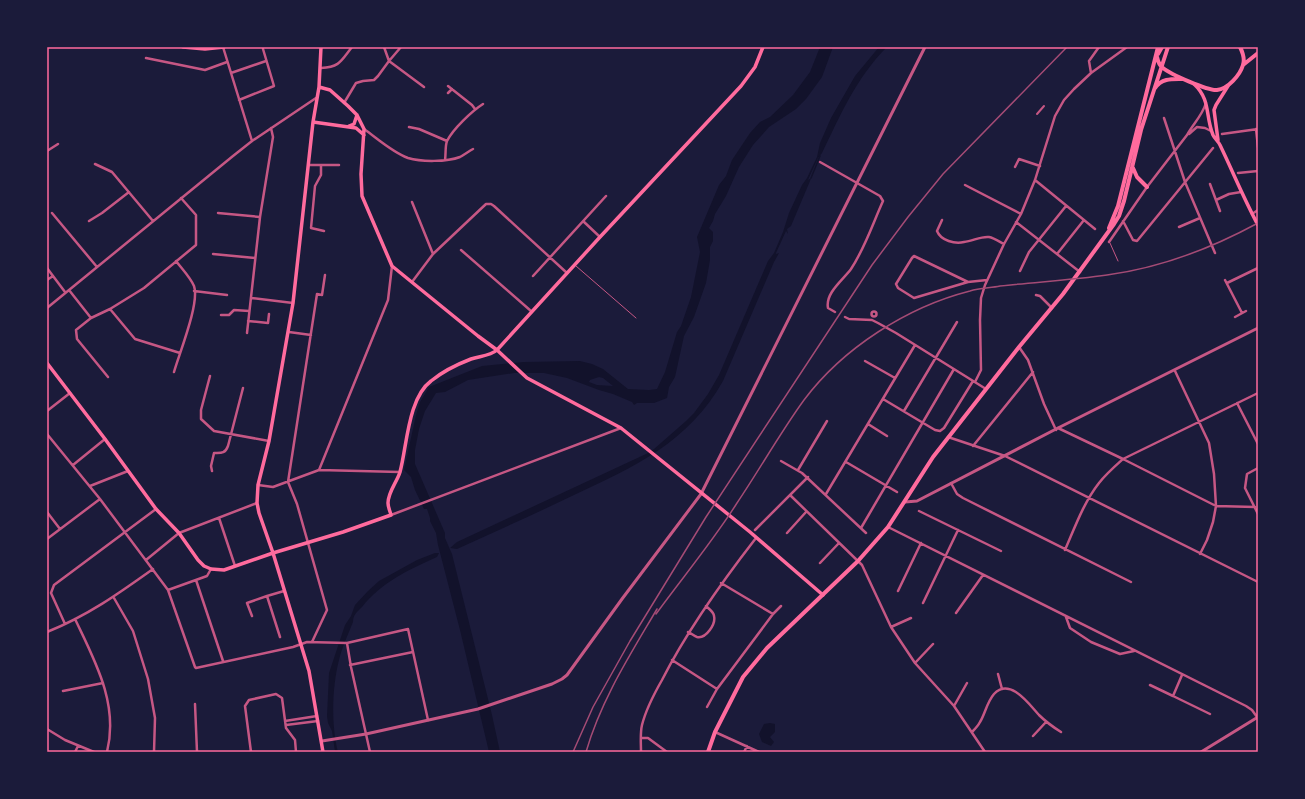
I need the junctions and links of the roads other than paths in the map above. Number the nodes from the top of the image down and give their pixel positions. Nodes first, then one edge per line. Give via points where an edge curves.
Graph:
1 (183, 47) edge
2 (223, 47) edge
3 (321, 47) edge
4 (352, 47) edge
5 (384, 47) edge
6 (401, 47) edge
7 (763, 47) edge
8 (925, 47) edge
9 (1099, 47) edge
10 (1127, 47) edge
11 (1158, 47) edge
12 (1162, 47) edge
13 (1168, 47) edge
14 (1240, 47) edge
15 (263, 49) dead end
16 (1258, 53) edge
17 (1157, 56) junction
18 (146, 58) dead end
19 (266, 61) junction
20 (389, 61) junction
21 (227, 62) junction
22 (1243, 65) junction
23 (1161, 66) junction
24 (321, 68) junction
25 (231, 73) junction
26 (1091, 73) junction
27 (1186, 79) junction
28 (1192, 82) junction
29 (1229, 84) junction
30 (319, 86) junction
31 (448, 86) dead end
32 (424, 87) dead end
33 (452, 89) junction
34 (1154, 91) junction
35 (448, 93) dead end
36 (318, 98) junction
37 (239, 100) junction
38 (344, 102) junction
39 (1206, 103) junction
40 (483, 104) dead end
41 (1044, 106) dead end
42 (475, 109) junction
43 (1037, 114) dead end
44 (357, 115) junction
45 (1164, 118) dead end
46 (314, 122) junction
47 (348, 126) junction
48 (409, 126) dead end
49 (271, 128) junction
50 (364, 129) junction
51 (1257, 129) edge
52 (1212, 132) junction
53 (1222, 134) dead end
54 (364, 135) junction
55 (1187, 135) junction
56 (1218, 140) junction
57 (252, 141) junction
58 (447, 141) junction
59 (58, 144) dead end
60 (1258, 147) edge
61 (1213, 148) dead end
62 (473, 149) dead end
63 (1175, 150) junction
64 (47, 151) edge
65 (445, 160) junction
66 (820, 162) dead end
67 (95, 164) dead end
68 (308, 165) junction
69 (321, 165) junction
70 (339, 165) dead end
71 (1040, 166) junction
72 (1015, 167) dead end
73 (1133, 168) junction
74 (1258, 171) edge
75 (1238, 173) dead end
76 (1035, 180) junction
77 (1185, 182) junction
78 (857, 183) junction
79 (1210, 184) dead end
80 (965, 185) dead end
81 (1147, 187) junction
82 (129, 192) junction
83 (1241, 192) junction
84 (606, 196) dead end
85 (182, 198) junction
86 (1216, 200) junction
87 (412, 202) dead end
88 (1066, 206) junction
89 (1258, 210) edge
90 (1220, 211) dead end
91 (218, 213) dead end
92 (52, 214) dead end
93 (1021, 214) junction
94 (1253, 215) junction
95 (260, 217) junction
96 (1200, 218) junction
97 (942, 220) dead end
98 (1084, 220) junction
99 (89, 221) dead end
100 (154, 221) junction
101 (583, 221) junction
102 (1123, 221) junction
103 (1016, 222) junction
104 (1258, 226) edge
105 (1179, 227) dead end
106 (1095, 229) dead end
107 (324, 231) dead end
108 (1108, 232) junction
109 (600, 237) junction
110 (1039, 240) junction
111 (1109, 242) joint
112 (1004, 244) junction
113 (462, 250) dead end
114 (1215, 253) dead end
115 (213, 254) dead end
116 (434, 254) junction
117 (1057, 254) junction
118 (255, 258) junction
119 (549, 258) junction
120 (176, 261) junction
121 (1118, 261) dead end
122 (575, 264) junction
123 (97, 266) junction
124 (392, 266) junction
125 (47, 268) edge
126 (1258, 268) edge
127 (1020, 271) dead end
128 (1079, 272) junction
129 (567, 273) junction
130 (325, 275) dead end
131 (53, 276) junction
132 (533, 276) dead end
133 (47, 280) edge
134 (1225, 280) dead end
135 (987, 281) junction
136 (412, 282) junction
137 (968, 282) junction
138 (1227, 283) junction
139 (69, 290) junction
140 (194, 291) junction
141 (65, 292) junction
142 (227, 295) dead end
143 (1036, 295) dead end
144 (251, 298) junction
145 (293, 303) junction
146 (47, 308) edge
147 (1052, 308) junction
148 (110, 309) junction
149 (249, 311) junction
150 (531, 311) junction
151 (1246, 311) dead end
152 (835, 312) dead end
153 (1242, 313) junction
154 (269, 314) dead end
155 (221, 315) dead end
156 (873, 316) dead end
157 (845, 317) dead end
158 (1235, 317) dead end
159 (90, 318) junction
160 (636, 318) dead end
161 (248, 321) junction
162 (873, 321) junction
163 (957, 322) dead end
164 (1258, 328) edge
165 (289, 332) junction
166 (247, 333) dead end
167 (311, 335) junction
168 (915, 345) junction
169 (1019, 347) junction
170 (497, 350) junction
171 (180, 353) junction
172 (936, 357) junction
173 (864, 361) dead end
174 (47, 363) edge
175 (954, 369) junction
176 (1175, 370) junction
177 (174, 372) dead end
178 (1033, 372) junction
179 (210, 376) dead end
180 (108, 378) dead end
181 (895, 378) junction
182 (974, 382) junction
183 (243, 388) dead end
184 (986, 389) junction
185 (70, 393) junction
186 (1258, 393) edge
187 (883, 399) junction
188 (1237, 403) junction
189 (904, 411) junction
190 (47, 412) edge
191 (827, 421) dead end
192 (1200, 422) junction
193 (924, 423) junction
194 (868, 424) junction
195 (621, 428) junction
196 (1057, 429) junction
197 (47, 434) edge
198 (231, 434) junction
199 (887, 436) dead end
200 (948, 437) junction
201 (105, 439) junction
202 (269, 440) junction
203 (1258, 444) edge
204 (973, 446) junction
205 (1005, 456) junction
206 (1123, 459) junction
207 (781, 461) dead end
208 (846, 462) junction
209 (73, 465) junction
210 (1258, 468) edge
211 (319, 470) junction
212 (798, 470) junction
213 (129, 471) junction
214 (212, 471) dead end
215 (400, 472) junction
216 (808, 477) junction
217 (288, 482) junction
218 (951, 483) junction
219 (258, 485) junction
220 (90, 486) junction
221 (886, 486) junction
222 (897, 492) dead end
223 (701, 494) junction
224 (826, 494) junction
225 (790, 495) junction
226 (1088, 498) junction
227 (100, 499) junction
228 (905, 502) junction
229 (258, 503) junction
230 (1216, 506) junction
231 (1255, 507) junction
232 (156, 509) junction
233 (919, 511) dead end
234 (47, 512) edge
235 (806, 512) junction
236 (1258, 514) edge
237 (391, 515) junction
238 (219, 518) junction
239 (888, 527) junction
240 (861, 528) junction
241 (60, 529) junction
242 (755, 530) dead end
243 (958, 530) junction
244 (125, 533) junction
245 (179, 533) junction
246 (787, 533) dead end
247 (866, 533) dead end
248 (756, 538) junction
249 (47, 539) edge
250 (308, 543) junction
251 (839, 543) junction
252 (921, 543) junction
253 (1065, 550) junction
254 (1001, 551) dead end
255 (273, 552) junction
256 (1200, 554) junction
257 (945, 556) junction
258 (146, 560) junction
259 (858, 561) junction
260 (820, 563) dead end
261 (235, 566) junction
262 (153, 569) junction
263 (211, 569) junction
264 (983, 575) junction
265 (196, 580) junction
266 (1131, 582) dead end
267 (1258, 582) edge
268 (721, 583) junction
269 (168, 590) junction
270 (284, 591) junction
271 (898, 591) dead end
272 (823, 595) junction
273 (267, 596) junction
274 (114, 598) junction
275 (923, 602) dead end
276 (706, 606) junction
277 (781, 606) dead end
278 (773, 614) junction
279 (956, 614) dead end
280 (252, 616) dead end
281 (1066, 616) junction
282 (912, 618) dead end
283 (76, 619) junction
284 (66, 624) junction
285 (891, 627) junction
286 (47, 632) edge
287 (688, 632) junction
288 (280, 637) dead end
289 (312, 642) junction
290 (347, 643) junction
291 (301, 644) junction
292 (933, 644) dead end
293 (1135, 651) junction
294 (413, 652) junction
295 (672, 660) junction
296 (223, 661) junction
297 (915, 663) junction
298 (350, 665) junction
299 (998, 674) dead end
300 (1182, 675) junction
301 (103, 683) junction
302 (966, 683) dead end
303 (1150, 685) dead end
304 (717, 689) junction
305 (1002, 689) junction
306 (63, 691) dead end
307 (1173, 696) junction
308 (195, 704) dead end
309 (954, 706) junction
310 (707, 707) dead end
311 (1210, 714) dead end
312 (1258, 717) edge
313 (318, 718) junction
314 (428, 720) junction
315 (285, 721) junction
316 (1046, 722) junction
317 (286, 725) junction
318 (47, 729) edge
319 (715, 732) junction
320 (972, 732) junction
321 (1061, 732) dead end
322 (366, 734) junction
323 (1033, 736) dead end
324 (641, 738) junction
325 (322, 741) junction
326 (78, 746) junction
327 (747, 746) junction
328 (76, 752) edge
329 (94, 752) edge
330 (107, 752) edge
331 (154, 752) edge
332 (197, 752) edge
333 (251, 752) edge
334 (296, 752) edge
335 (323, 752) edge
336 (370, 752) edge
337 (641, 752) edge
338 (667, 752) edge
339 (708, 752) edge
340 (744, 752) edge
341 (759, 752) edge
342 (985, 752) edge
343 (1201, 752) edge

1 - 2 main road
2 - 21 street
3 - 24 main road
4 - 24 street via 338,65
5 - 20 street
6 - 20 street
7 - 109 main road via 755,67 741,86
8 - 78 street
9 - 26 street via 1089,61
10 - 26 street
11 - 17 highway
12 - 17 highway
13 - 23 highway
14 - 22 highway
15 - 19 street
16 - 22 highway
17 - 23 highway
17 - 108 highway via 1118,206
18 - 21 street via 205,70
19 - 25 street
19 - 37 street via 274,86
20 - 32 street
20 - 38 street via 374,80 356,83
21 - 25 street
22 - 29 highway
23 - 27 highway
23 - 34 highway
24 - 30 main road
25 - 37 street
26 - 71 street via 1061,105 1052,124
27 - 28 highway
27 - 34 highway via 1162,81
28 - 29 highway via 1213,90
28 - 39 main road via 1201,91
29 - 56 main road via 1214,107
30 - 36 main road
30 - 38 main road via 330,90
31 - 33 street
33 - 35 street
33 - 42 street
34 - 73 highway
36 - 46 main road
36 - 49 street
37 - 57 street
38 - 44 main road
39 - 52 main road
39 - 55 street
40 - 42 street
41 - 43 street
42 - 58 street
44 - 47 main road via 354,124
44 - 50 main road
45 - 63 street
46 - 47 main road
46 - 68 main road
47 - 54 main road via 356,128
48 - 58 street
49 - 57 street
49 - 95 street via 273,137
50 - 54 main road
50 - 65 street via 408,158 426,161
51 - 53 street
51 - 60 street
52 - 55 street via 1205,128 1197,128
52 - 56 main road
54 - 124 main road via 362,196
55 - 63 street
56 - 83 main road
57 - 85 street
58 - 65 street
59 - 64 street
61 - 77 street
62 - 65 street via 459,157
63 - 77 street
63 - 81 street
66 - 78 street
67 - 82 street via 112,172
68 - 69 street
68 - 145 main road
69 - 70 street
69 - 107 street via 321,175 315,186 311,228
71 - 72 street via 1019,159
71 - 76 street
73 - 81 highway via 1137,177
73 - 108 highway via 1119,216
74 - 75 street
76 - 88 street
76 - 93 street
77 - 96 street
77 - 102 street via 1137,241 1133,240
78 - 152 street via 883,201 860,254 829,297 828,308
78 - 223 street
79 - 86 street
80 - 93 street
81 - 102 street
82 - 99 street
82 - 100 street
83 - 86 street
83 - 94 main road
84 - 101 street
85 - 100 street
85 - 120 street via 196,215 196,245
86 - 90 street
87 - 116 street
88 - 98 street
88 - 110 street
89 - 94 street
91 - 95 street
92 - 123 street
93 - 103 street
94 - 104 main road
95 - 118 street
96 - 105 street
96 - 114 street
97 - 112 street via 938,235 948,241 964,243 991,237
98 - 106 street
98 - 117 street
100 - 123 street
101 - 109 street
101 - 119 street
102 - 111 street
103 - 110 street
103 - 112 street
108 - 128 highway
109 - 122 main road
110 - 117 street
110 - 127 street via 1029,252
111 - 121 lane
112 - 135 street
113 - 150 street
115 - 118 street
116 - 119 street via 486,204 489,204
116 - 136 street
117 - 128 street
118 - 144 street
119 - 129 street
119 - 132 street
120 - 140 street via 194,287
120 - 148 street via 144,288
122 - 129 main road
122 - 160 lane
123 - 139 street
124 - 136 main road
124 - 211 street via 388,300
125 - 131 street
126 - 138 street
128 - 147 highway
129 - 150 main road
130 - 167 street via 322,295 317,294
131 - 133 street
131 - 141 street
134 - 138 street
135 - 137 street
135 - 182 street via 981,298 981,370
136 - 170 main road
137 - 137 street via 914,256 896,284 914,298
138 - 153 street
139 - 141 street
139 - 159 street
140 - 142 street
140 - 171 street via 191,316
141 - 146 street
143 - 147 street
144 - 145 street
144 - 149 street
145 - 165 main road
147 - 169 highway
148 - 159 street
148 - 171 street via 135,339
149 - 155 street via 234,310 228,315
149 - 161 street
150 - 170 main road
151 - 153 street
153 - 158 street
154 - 161 street via 268,323
156 - 162 street
157 - 162 street
159 - 180 street via 76,330 77,339
161 - 166 street
162 - 168 street
163 - 172 street
164 - 176 street
165 - 167 street
165 - 202 main road
167 - 217 street
168 - 172 street
168 - 181 street
169 - 178 street
169 - 184 highway
170 - 195 main road via 527,378
170 - 215 main road via 456,366 434,378 426,386 418,399 410,422
171 - 177 street
172 - 175 street
172 - 189 street
173 - 181 street
174 - 185 main road
175 - 182 street
175 - 193 street
176 - 192 street
176 - 196 street
178 - 196 street via 1044,404
178 - 204 street
179 - 198 street via 201,419 214,431
181 - 187 street
182 - 184 street
182 - 193 street via 944,428 940,431 935,430
183 - 198 street
184 - 200 highway
185 - 190 street
185 - 201 main road
186 - 188 street
187 - 189 street
187 - 194 street
188 - 192 street
188 - 203 street
189 - 193 street
191 - 212 street
192 - 206 street
192 - 230 street via 1209,443
193 - 221 street
194 - 199 street
194 - 208 street
195 - 223 main road
195 - 237 street
196 - 205 street
196 - 206 street
197 - 209 street
198 - 202 street
198 - 214 street via 226,451 212,455
200 - 204 street
200 - 228 highway
201 - 209 street
201 - 213 main road
202 - 219 main road
204 - 205 street
205 - 218 street
205 - 226 street
206 - 226 street via 1107,472
206 - 230 street
207 - 212 street
208 - 221 street
208 - 224 street
209 - 220 street
210 - 231 street via 1247,474 1245,488
211 - 215 street
211 - 217 street
212 - 216 street
213 - 220 street
213 - 232 main road
215 - 237 main road via 388,502
216 - 224 street
216 - 225 street
217 - 219 street via 273,487
217 - 250 street
218 - 228 street via 917,502
218 - 253 street via 957,494 963,498
219 - 229 main road
220 - 227 street
221 - 222 street
221 - 240 street
223 - 248 main road
223 - 314 street via 567,675 552,684 492,705
224 - 240 street
225 - 235 street
225 - 242 street
226 - 253 street
226 - 256 street
227 - 241 street
227 - 244 street
228 - 239 highway
229 - 238 street
229 - 255 main road
230 - 231 street
230 - 256 street via 1213,522
231 - 236 street
232 - 244 street
232 - 245 main road
233 - 243 street
234 - 241 street
235 - 246 street
235 - 251 street
237 - 250 main road
238 - 245 street
238 - 261 street
239 - 252 street
239 - 259 highway
240 - 247 street
241 - 249 street
243 - 254 street
243 - 257 street
244 - 258 street
244 - 284 street via 54,585 51,593
245 - 258 street
245 - 263 main road via 198,560
248 - 268 street
248 - 272 main road
250 - 255 main road
250 - 289 street via 328,610
251 - 259 street
251 - 260 street
252 - 257 street
252 - 271 street
253 - 266 street
255 - 261 main road
255 - 270 main road
256 - 267 street
257 - 264 street
257 - 275 street
258 - 262 street
259 - 272 highway
259 - 285 street
261 - 263 main road via 224,570
262 - 269 street
262 - 274 street
263 - 265 street via 207,576
264 - 279 street
264 - 281 street
265 - 269 street
265 - 296 street
268 - 276 street
268 - 278 street
269 - 296 street via 195,667
270 - 273 street
270 - 291 main road
272 - 319 highway via 767,648 744,677
273 - 280 street via 247,603
273 - 288 street
274 - 283 street
274 - 331 street via 132,631 148,680 155,718
276 - 287 street
276 - 287 street via 715,616 708,632 697,637
277 - 278 street
278 - 304 street
281 - 293 street
281 - 293 street via 1070,628 1091,642 1120,654
282 - 285 street
283 - 284 street
283 - 301 street
284 - 286 street
285 - 297 street
287 - 295 street
289 - 290 street
289 - 291 street
290 - 294 street via 408,629
290 - 298 street
291 - 296 street
291 - 313 main road
292 - 297 street
293 - 300 street
294 - 298 street
294 - 314 street
295 - 304 street
295 - 324 street via 643,720
297 - 309 street
298 - 322 street
299 - 305 street
300 - 307 street
300 - 312 street via 1246,706
301 - 306 street
301 - 330 street via 111,725
302 - 309 street
303 - 307 street
304 - 310 street
305 - 316 street via 1018,693
305 - 320 street via 994,694 980,723
307 - 311 street
308 - 332 street
309 - 320 street
312 - 343 street
313 - 315 street
313 - 317 street
313 - 325 main road
314 - 322 street
315 - 317 street
315 - 333 street via 282,698 276,694 249,700 245,706
316 - 321 street
316 - 323 street
317 - 334 street via 295,740
318 - 326 street
319 - 327 street
319 - 339 highway
320 - 342 street
322 - 325 street
322 - 336 street
324 - 337 street
324 - 338 street via 648,738
325 - 335 main road
326 - 328 street
326 - 329 street
327 - 340 street
327 - 341 street

